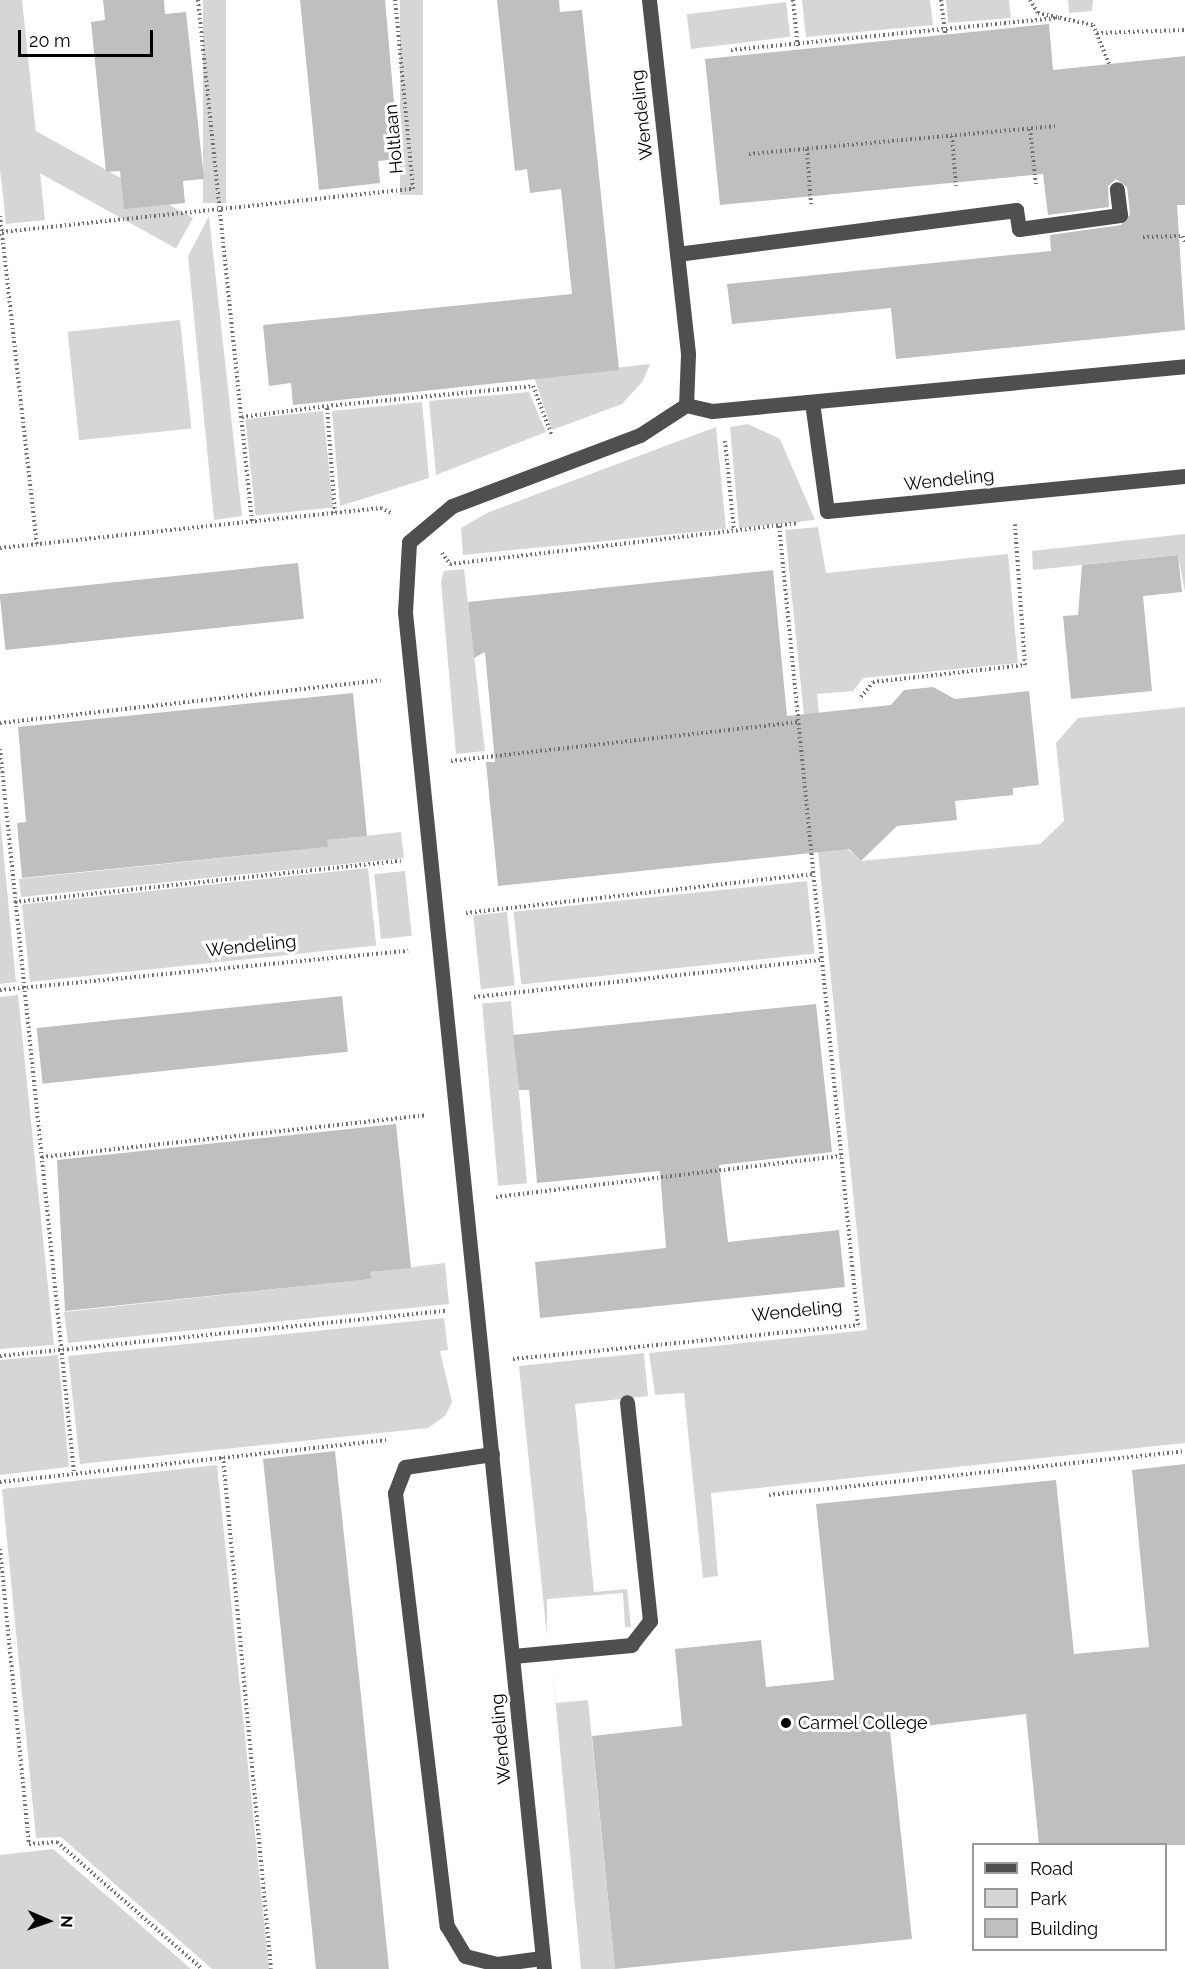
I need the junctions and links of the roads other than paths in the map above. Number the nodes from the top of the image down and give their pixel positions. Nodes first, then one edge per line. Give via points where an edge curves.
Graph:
1 (648, 0) edge
2 (1117, 189) dead end
3 (677, 254) junction
4 (1185, 366) edge
5 (812, 402) junction
6 (686, 405) junction
7 (1185, 476) edge
8 (627, 1402) dead end
9 (492, 1454) junction
10 (513, 1656) junction
11 (543, 1963) edge

1 - 3 street, Wendeling
2 - 3 street via 1120,215 1019,229 1016,210
3 - 6 street, Wendeling via 688,354
4 - 5 street
5 - 6 street via 722,410
5 - 7 street, Wendeling via 827,512
6 - 9 street, Wendeling via 640,435 452,506 410,542 405,612
8 - 10 street via 650,1621 631,1645
9 - 10 street, Wendeling
9 - 11 street via 405,1467 395,1493 447,1926 465,1956 497,1964
10 - 11 street, Wendeling

